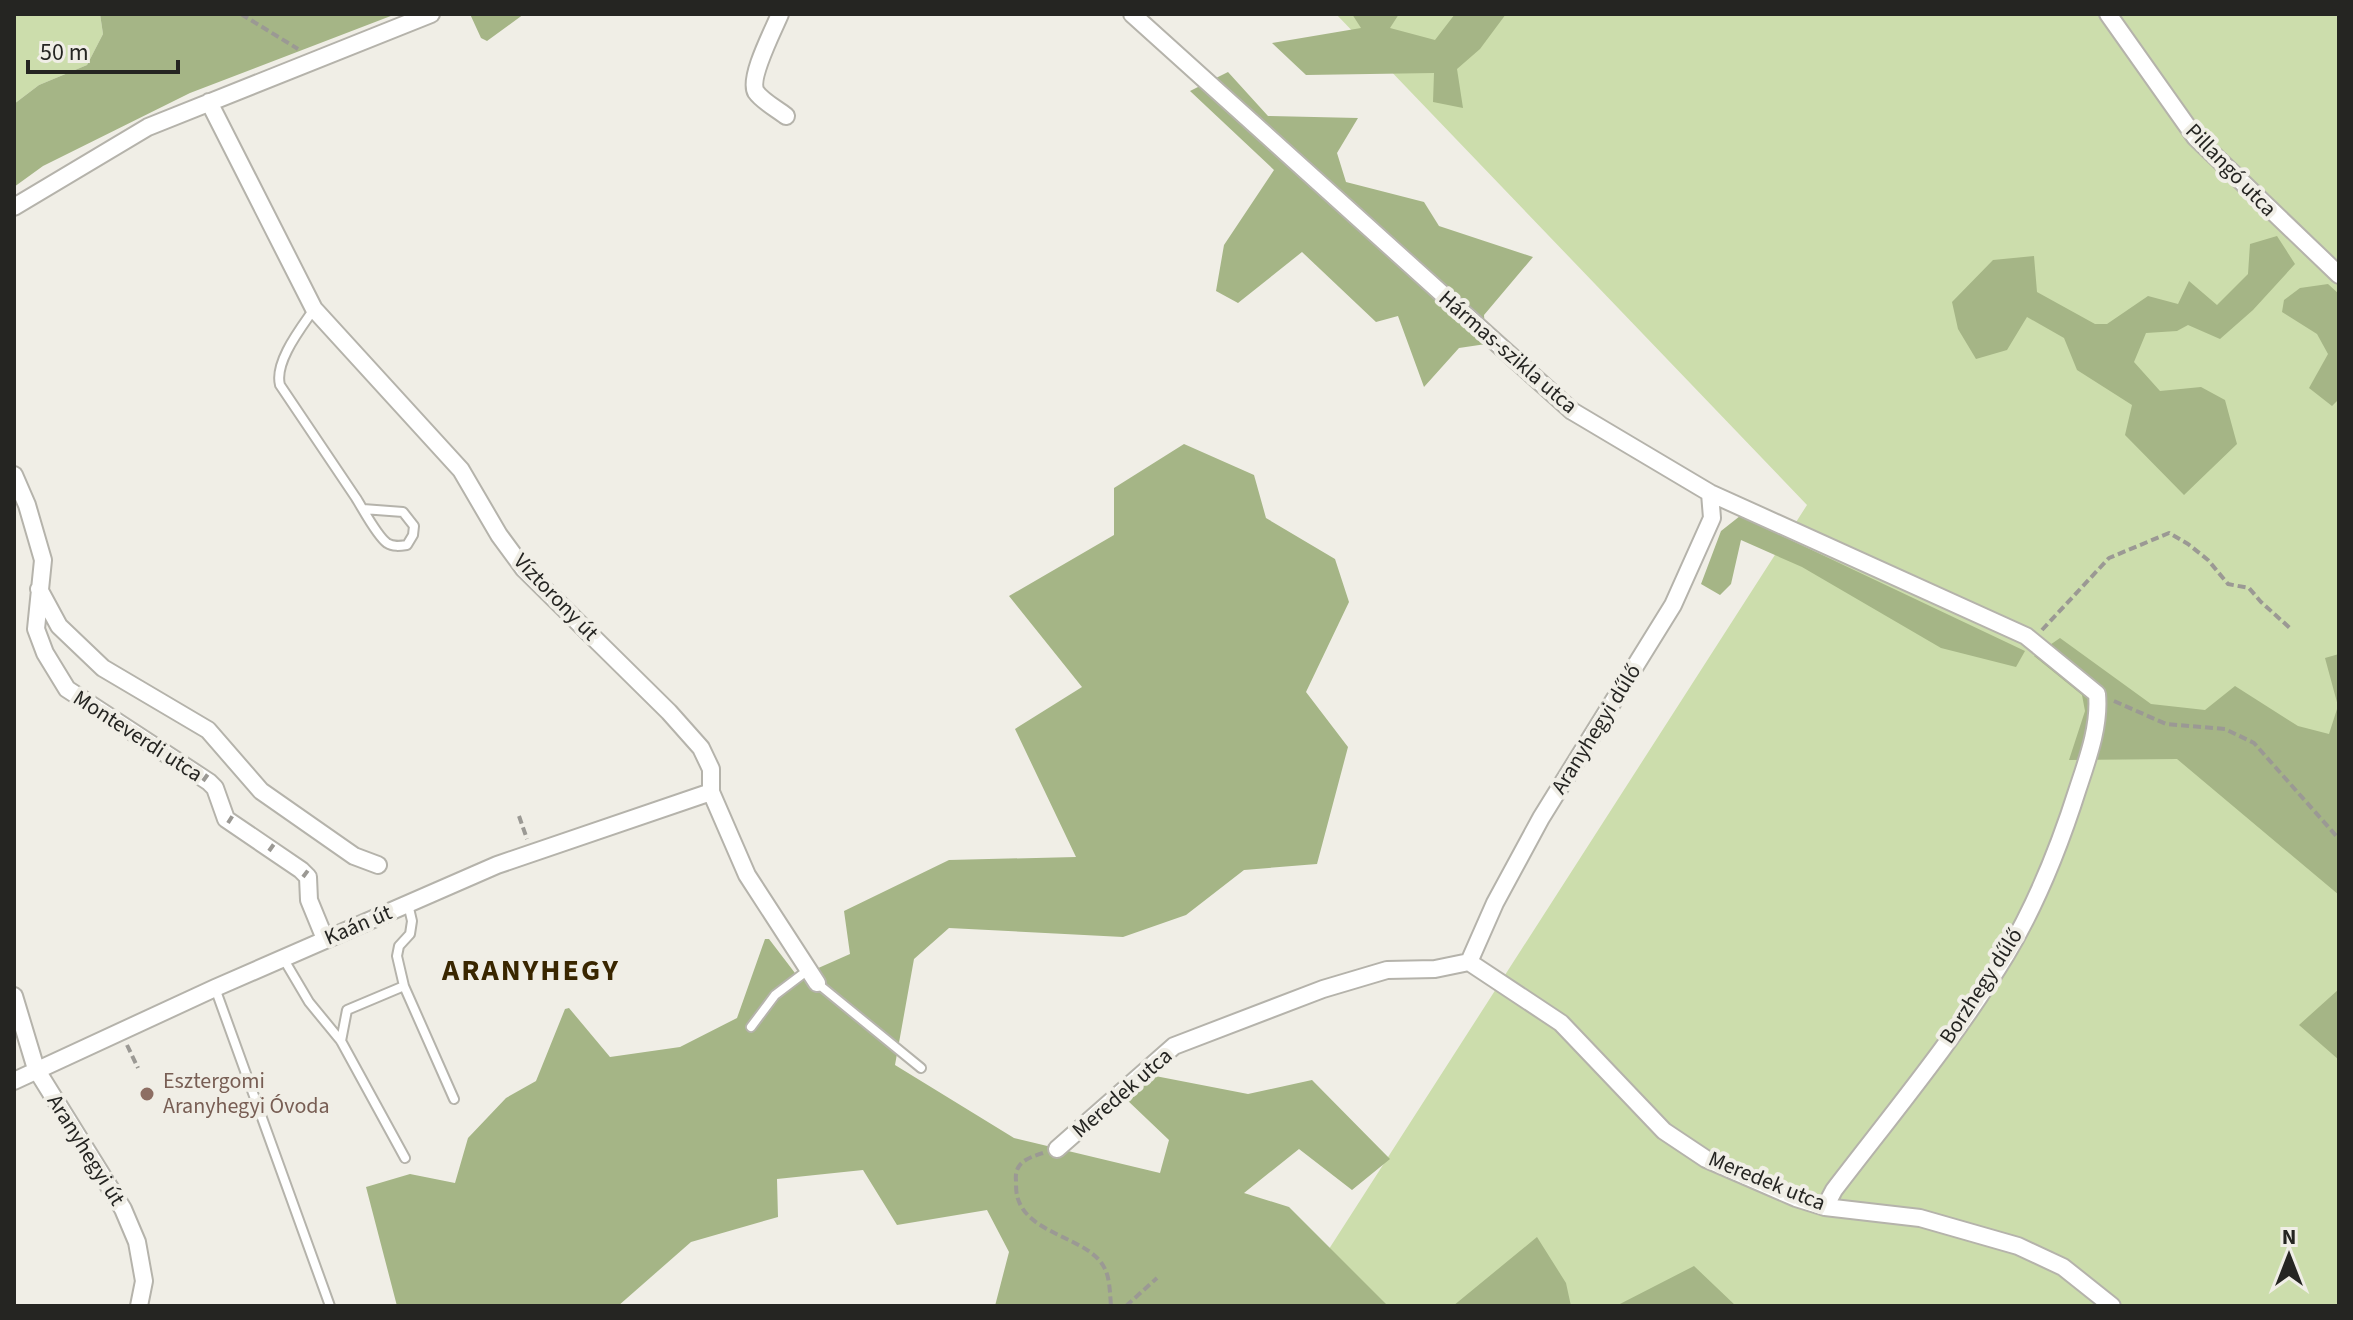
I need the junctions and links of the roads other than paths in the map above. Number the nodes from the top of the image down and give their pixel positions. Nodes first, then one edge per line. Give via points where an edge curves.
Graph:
1 (431, 14) edge
2 (780, 14) edge
3 (1132, 14) edge
4 (2108, 14) edge
5 (209, 102) junction
6 (786, 116) dead end
7 (14, 207) edge
8 (2339, 275) edge
9 (314, 309) junction
10 (14, 475) edge
11 (1710, 493) junction
12 (363, 509) junction
13 (38, 587) junction
14 (2097, 694) joint
15 (711, 792) junction
16 (378, 865) dead end
17 (408, 903) junction
18 (325, 939) junction
19 (283, 958) junction
20 (1469, 962) junction
21 (813, 977) junction
22 (404, 986) junction
23 (215, 988) junction
24 (14, 996) edge
25 (751, 1027) dead end
26 (341, 1041) junction
27 (921, 1068) dead end
28 (36, 1069) junction
29 (14, 1081) edge
30 (454, 1099) dead end
31 (1057, 1149) road end
32 (405, 1158) dead end
33 (1825, 1207) junction
34 (139, 1306) edge
35 (330, 1306) edge
36 (2112, 1306) edge

1 - 5 street
2 - 6 street via 754,86
3 - 11 street, Hármas-szikla utca via 1572,411
4 - 8 street, Pillangó utca via 2195,137
5 - 7 street via 148,127
5 - 9 street, Víztorony út
9 - 12 lane via 296,334 278,376 280,385
9 - 15 street, Víztorony út via 461,470 524,569 701,748 711,769
10 - 13 street, Monteverdi utca via 43,560
11 - 14 street, Hármas-szikla utca via 1997,622 2032,641
11 - 20 street, Aranyhegyi dűlő via 1712,518 1673,605 1541,818
12 - 12 lane via 386,543 407,545 414,526 403,512
13 - 16 street, Monteverdi utca via 59,626 103,668 208,730 261,791 354,856
13 - 18 street, Monteverdi utca via 36,629 67,689 209,782 226,819 301,870 308,877 309,900
14 - 33 street, Borzhegy dűlő via 2099,711 2060,846 2007,953
15 - 17 street, Kaán út via 497,865
15 - 21 street, Víztorony út via 747,875
17 - 18 street, Kaán út
17 - 22 lane via 410,934 397,956
18 - 19 street, Kaán út
19 - 23 street, Kaán út
19 - 26 lane
20 - 31 street, Meredek utca via 1387,970 1174,1046
20 - 33 street, Meredek utca via 1561,1023 1664,1131 1706,1159
21 - 25 lane via 775,995
21 - 27 lane, Víztorony út
22 - 26 lane via 347,1010
22 - 30 lane
23 - 28 street, Kaán út
23 - 35 lane
24 - 28 street, Aranyhegyi út
26 - 32 lane
28 - 29 street, Kaán út
28 - 34 street, Aranyhegyi út via 123,1209 137,1242 144,1281
33 - 36 street, Meredek utca via 1920,1218 2018,1246 2063,1267

